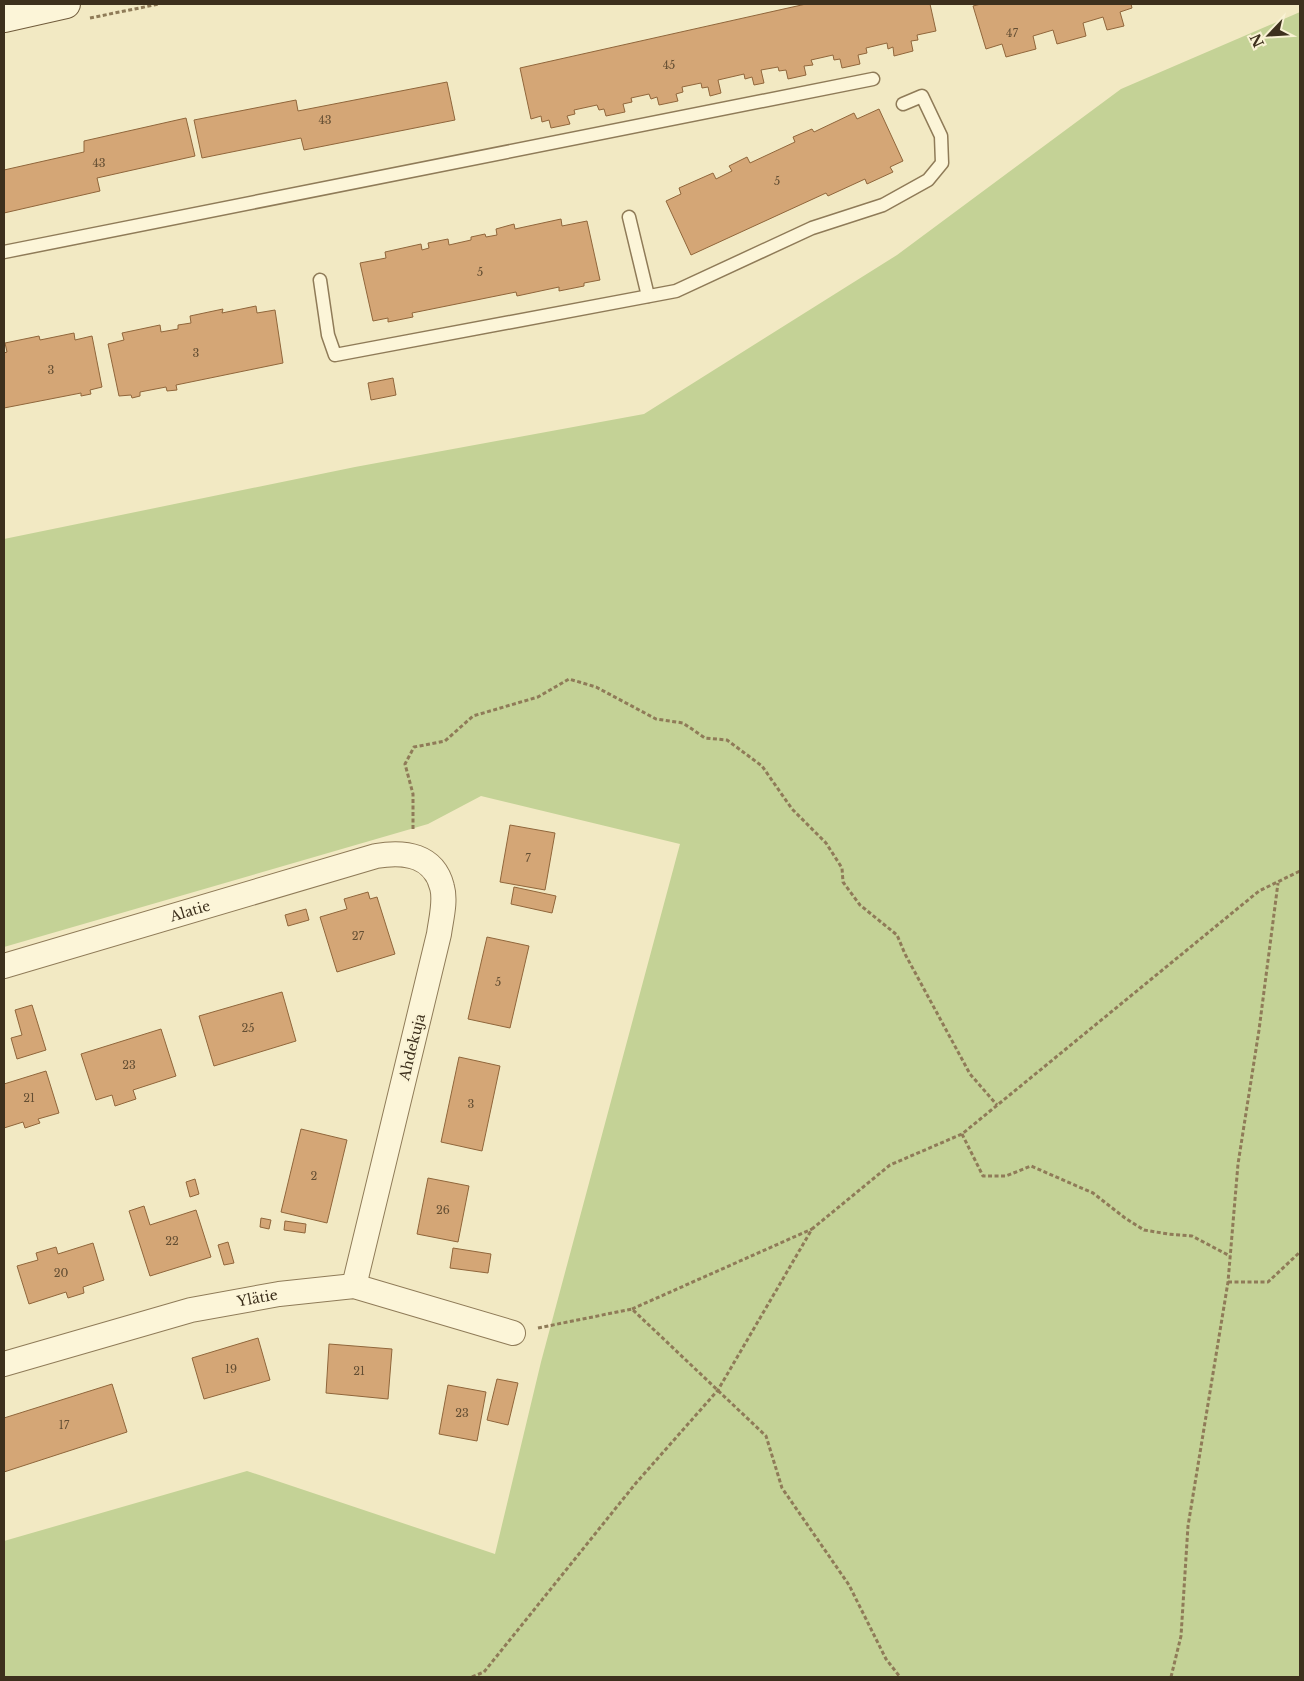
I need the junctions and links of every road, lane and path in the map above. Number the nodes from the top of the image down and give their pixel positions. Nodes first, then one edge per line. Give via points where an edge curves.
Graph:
1 (66, 4) edge
2 (30, 8) edge
3 (4, 18) edge
4 (873, 79) dead end
5 (902, 104) dead end
6 (630, 217) dead end
7 (4, 252) edge
8 (320, 280) dead end
9 (648, 296) junction
10 (376, 856) joint
11 (412, 856) junction
12 (1300, 871) edge
13 (1278, 883) junction
14 (4, 966) edge
15 (997, 1105) junction
16 (962, 1134) junction
17 (812, 1229) junction
18 (1300, 1252) edge
19 (1230, 1256) junction
20 (1228, 1282) junction
21 (354, 1286) junction
22 (632, 1309) junction
23 (513, 1333) joint
24 (4, 1364) edge
25 (718, 1390) junction
26 (472, 1677) edge
27 (900, 1677) edge
28 (1171, 1677) edge

1 - 2 street
2 - 3 street
4 - 7 lane
5 - 9 lane via 922,96 941,136 942,163 928,180 883,205 812,228 676,291
6 - 9 lane
8 - 9 lane via 334,355
10 - 11 street, Ahdekuja via 392,853
10 - 14 street, Alatie
11 - 15 path via 413,794 405,764 414,747 445,741 473,716 538,697 570,679 596,688 656,719 683,723 705,738 727,740 762,766 792,809 826,843 842,868 844,882 860,905 897,935 970,1074
11 - 21 street, Ahdekuja via 426,861 436,871 443,888 443,906
12 - 13 path
13 - 15 path via 1259,891
13 - 19 path via 1238,1164
15 - 16 path
16 - 17 path via 890,1165
16 - 19 path via 983,1176 1006,1176 1031,1166 1093,1193 1144,1230 1192,1236
17 - 22 path
17 - 25 path
18 - 20 path via 1268,1282
19 - 20 path
20 - 28 path via 1188,1526 1181,1636
21 - 23 street, Ylätie
21 - 24 street, Ylätie via 279,1294 191,1310
22 - 23 path
22 - 25 path
25 - 26 path via 636,1483 484,1672
25 - 27 path via 766,1436 782,1488 850,1585 886,1659

